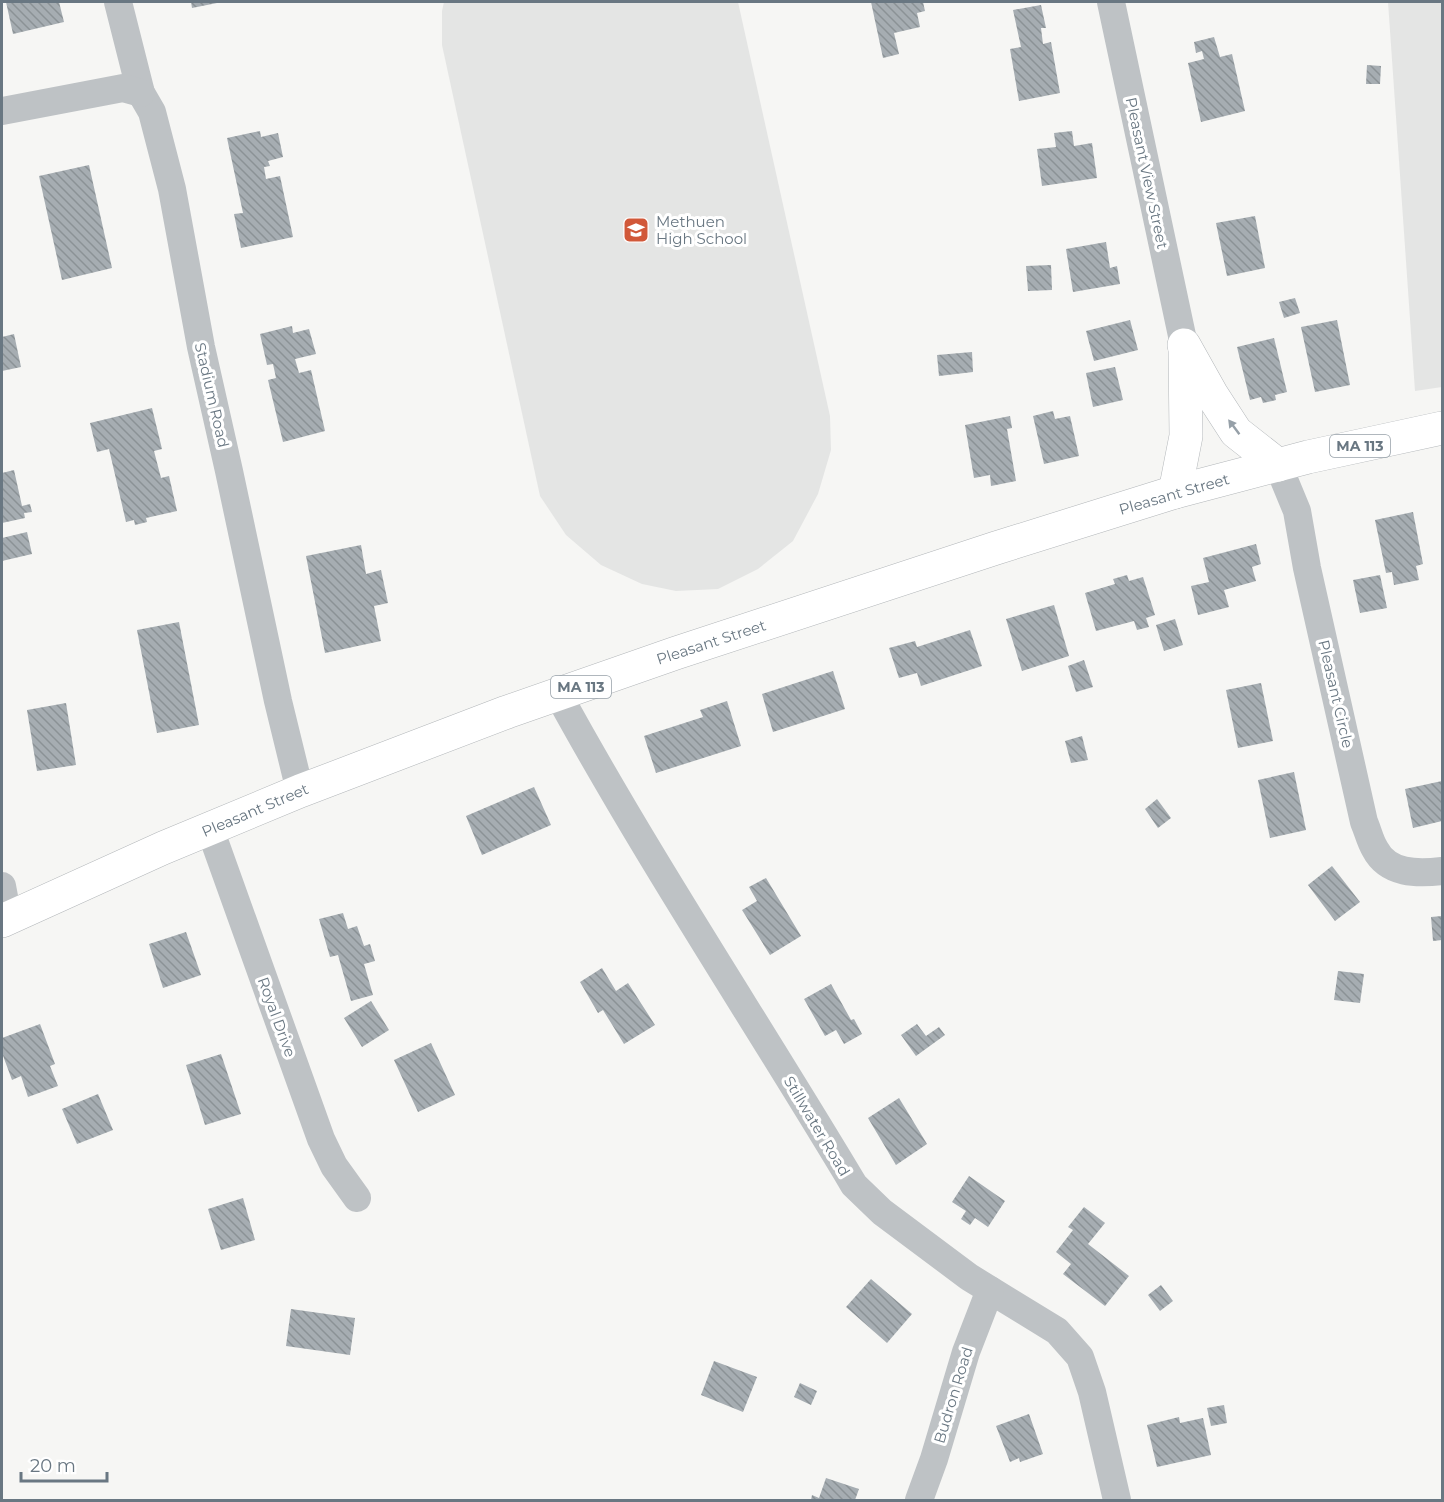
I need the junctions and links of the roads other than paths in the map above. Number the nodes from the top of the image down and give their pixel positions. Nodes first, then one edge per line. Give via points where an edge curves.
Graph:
1 (118, 2) edge
2 (1111, 2) edge
3 (141, 93) junction
4 (2, 111) edge
5 (1184, 345) junction
6 (1443, 428) edge
7 (1278, 465) junction
8 (1175, 492) junction
9 (558, 694) junction
10 (300, 791) junction
11 (210, 829) junction
12 (1443, 871) edge
13 (2, 886) edge
14 (5, 919) edge
15 (357, 1198) dead end
16 (990, 1290) junction
17 (919, 1500) edge
18 (1117, 1500) edge

1 - 3 street, Stadium Road
2 - 5 street, Pleasant View Street
3 - 4 street via 123,88
3 - 10 street, Stadium Road via 152,112 172,189 201,347
7 -> 5 main road via 1236,432
5 - 8 main road via 1186,436
6 - 7 main road, Pleasant Street / MA 113
7 - 8 main road, Pleasant Street / MA 113
7 - 12 street, Pleasant Circle via 1296,511 1364,822 1374,849 1383,862 1402,871
8 - 9 main road, Pleasant Street / MA 113
9 - 10 main road, Pleasant Street / MA 113
9 - 16 street, Stillwater Road via 655,862 854,1185 882,1212
10 - 11 main road, Pleasant Street / MA 113
11 - 14 main road, Pleasant Street / MA 113
11 - 15 street, Royal Drive via 321,1139
13 - 14 street
16 - 17 street, Budron Road
16 - 18 street, Stillwater Road via 1057,1331 1080,1358 1092,1392

